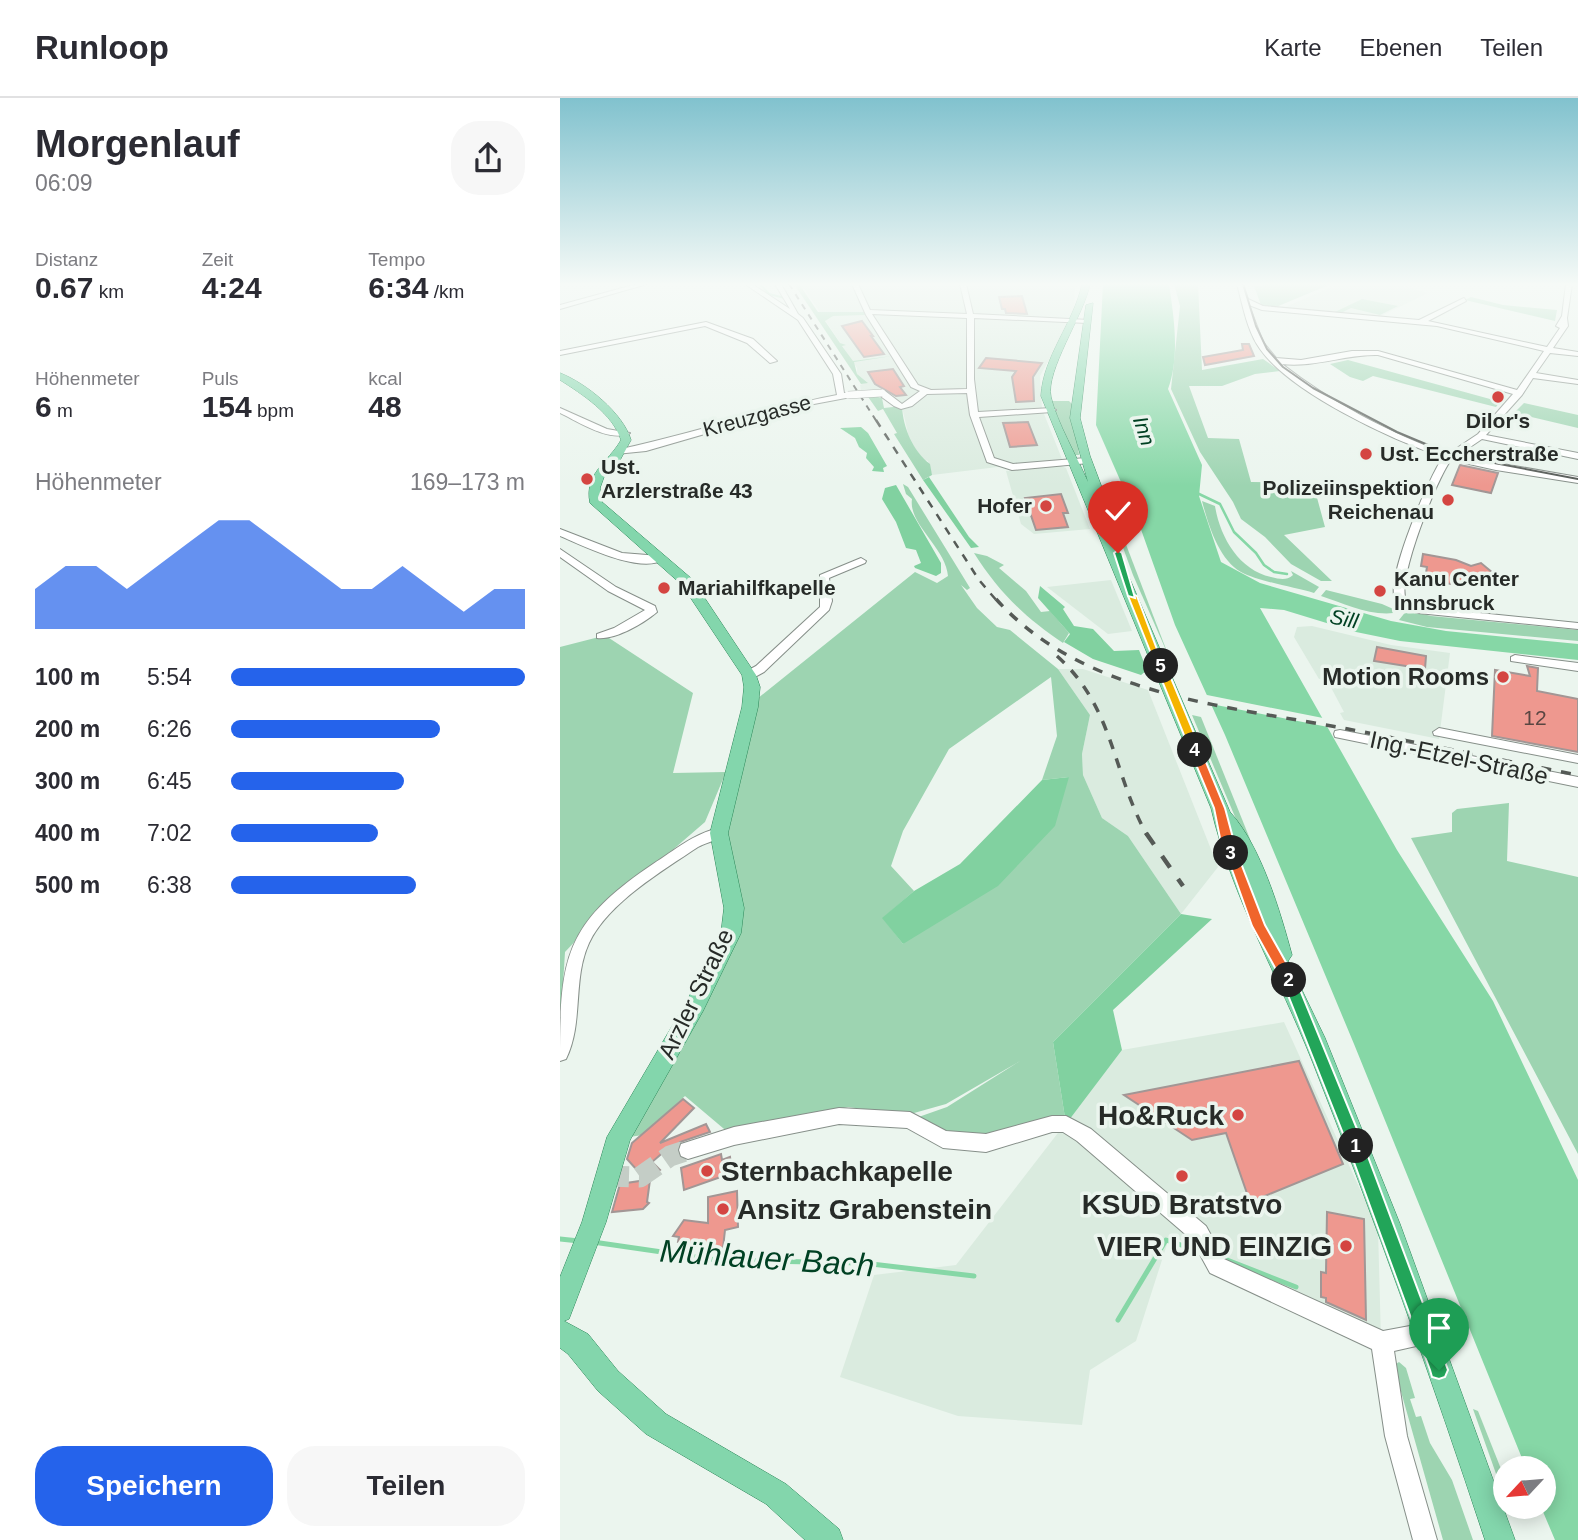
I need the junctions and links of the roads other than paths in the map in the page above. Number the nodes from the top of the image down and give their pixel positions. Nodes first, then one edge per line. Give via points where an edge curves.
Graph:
1 (762, 351) edge
2 (822, 351) edge
3 (893, 351) edge
4 (970, 351) edge
5 (1071, 351) edge
6 (1072, 351) edge
7 (1267, 351) edge
8 (1277, 351) edge
9 (1547, 351) edge
10 (1558, 351) edge
11 (1578, 354) edge
12 (1274, 360) junction
13 (773, 361) dead end
14 (1285, 362) junction
15 (1532, 375) junction
16 (560, 376) edge
17 (1578, 382) edge
18 (926, 391) junction
19 (971, 391) junction
20 (1519, 393) junction
21 (845, 396) junction
22 (1052, 410) junction
23 (560, 411) edge
24 (974, 415) junction
25 (626, 433) junction
26 (1475, 439) junction
27 (619, 452) junction
28 (1457, 455) junction
29 (1578, 456) edge
30 (1079, 461) junction
31 (1578, 478) edge
32 (560, 531) edge
33 (577, 539) junction
34 (560, 550) edge
35 (660, 559) junction
36 (861, 561) dead end
37 (1578, 626) edge
38 (601, 636) dead end
39 (1515, 659) dead end
40 (1578, 667) edge
41 (749, 675) junction
42 (1439, 732) dead end
43 (1340, 734) dead end
44 (1578, 759) edge
45 (1578, 782) edge
46 (719, 833) junction
47 (560, 1054) edge
48 (688, 1150) tunnel mouth
49 (560, 1310) edge
50 (560, 1333) edge
51 (1426, 1334) junction
52 (1382, 1342) junction
53 (828, 1540) edge
54 (1425, 1540) edge
55 (1500, 1540) edge

1 - 13 street
2 - 21 street
3 - 18 street via 915,387
4 - 19 street
5 - 22 main road via 1046,380
6 - 30 main road
7 - 12 street
8 - 14 street
9 - 15 street
10 - 11 street
12 - 14 street
12 - 28 street via 1331,400 1400,436
14 - 20 street via 1378,353
14 - 28 street via 1350,405
15 - 17 street
15 - 20 street
16 - 25 main road via 582,389
18 - 19 street, Kreuzgasse
18 - 21 street, Kreuzgasse, bridge via 914,403 902,406 882,394
19 - 24 street
20 - 26 street
21 - 27 street, Kreuzgasse
22 - 24 street
22 - 30 main road
23 - 25 street via 605,431
24 - 30 street via 994,463 1012,467
25 - 27 main road
26 - 28 street
26 - 29 street
27 - 35 main road via 599,474 596,503
28 - 31 street
28 - 37 street via 1439,477 1412,535 1400,577 1401,602 1418,610
30 - 51 main road via 1105,511 1121,570 1220,808 1225,838 1259,926 1287,975
32 - 33 street
33 - 34 street
33 - 35 street via 623,559
34 - 38 street via 612,589 651,608
35 - 41 main road via 699,597
36 - 41 street via 824,577 825,607 760,670
39 - 40 street
41 - 46 main road, Arzler Straße via 750,707
42 - 44 street, Ing.-Etzel-Straße
43 - 45 street, Ing.-Etzel-Straße
46 - 47 street via 696,841 627,890 597,918 575,961 570,1026
46 - 49 main road, Arzler Straße via 734,908 731,933 696,1005 614,1149 594,1222
48 - 52 street via 734,1136 839,1116 910,1120 943,1139 986,1143 1066,1124 1199,1233 1217,1266
50 - 53 main road via 579,1344 608,1381 656,1424 776,1494
51 - 52 street
51 - 55 main road
52 - 54 street via 1396,1436

